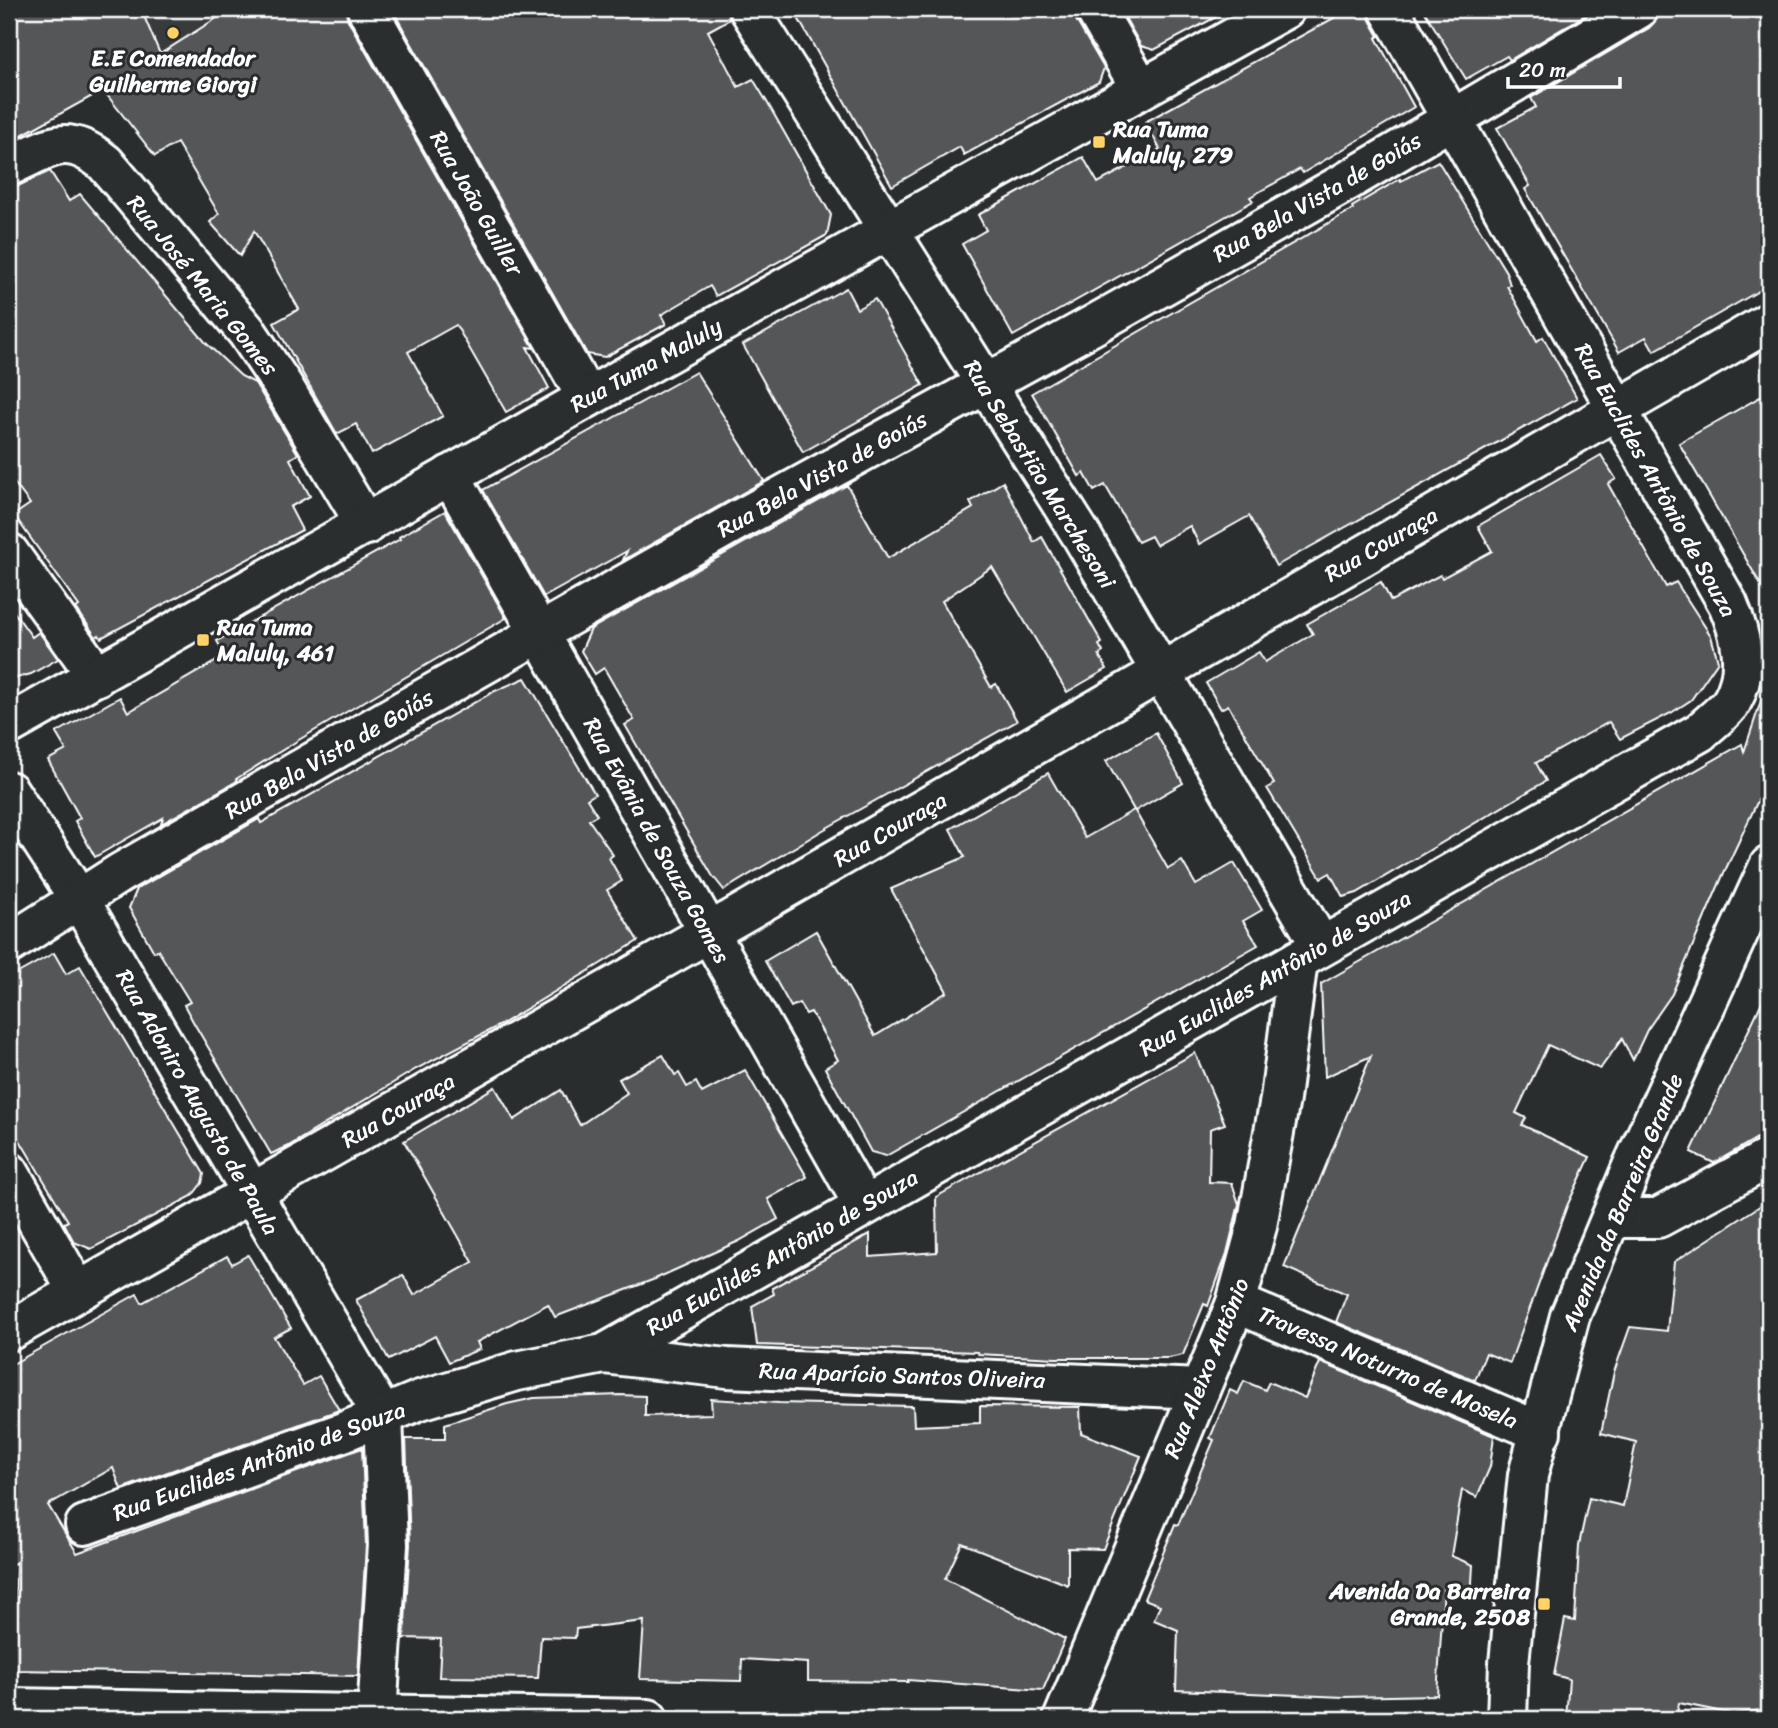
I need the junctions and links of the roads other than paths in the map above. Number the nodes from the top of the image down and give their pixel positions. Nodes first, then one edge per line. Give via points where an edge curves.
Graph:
1 (367, 9) edge
2 (749, 9) edge
3 (1096, 9) edge
4 (1285, 9) edge
5 (1389, 9) edge
6 (1638, 9) edge
7 (1141, 89) junction
8 (1452, 119) junction
9 (9, 166) edge
10 (888, 231) junction
11 (1769, 322) edge
12 (984, 384) junction
13 (587, 398) junction
14 (1617, 409) junction
15 (450, 475) junction
16 (366, 525) junction
17 (9, 552) edge
18 (540, 634) junction
19 (1161, 673) junction
20 (97, 676) junction
21 (9, 724) edge
22 (9, 791) edge
23 (1769, 866) edge
24 (79, 899) junction
25 (709, 933) junction
26 (9, 944) edge
27 (1310, 953) junction
28 (1769, 1158) edge
29 (9, 1172) edge
30 (251, 1193) junction
31 (864, 1206) junction
32 (1611, 1218) junction
33 (78, 1292) junction
34 (1236, 1303) junction
35 (9, 1331) edge
36 (604, 1354) junction
37 (1200, 1389) junction
38 (383, 1416) junction
39 (1541, 1432) junction
40 (85, 1525) dead end
41 (9, 1708) edge
42 (377, 1714) junction
43 (648, 1719) edge
44 (1063, 1719) edge
45 (1507, 1719) edge

1 - 13 street, Rua João Guiller
2 - 10 street, Rua Sebastião Marchesoni
3 - 7 street
4 - 7 street, Rua Tuma Maluly
5 - 8 street, Rua Euclides Antônio de Souza
6 - 8 street, Rua Bela Vista de Goiás
7 - 10 street, Rua Tuma Maluly
8 - 12 street, Rua Bela Vista de Goiás
8 - 14 street, Rua Euclides Antônio de Souza
9 - 16 street, Rua José Maria Gomes via 60,144 74,144 105,163 247,332
10 - 12 street, Rua Sebastião Marchesoni
10 - 13 street, Rua Tuma Maluly
11 - 14 street, Rua Couraça
12 - 18 street, Rua Bela Vista de Goiás
12 - 19 street, Rua Sebastião Marchesoni via 1080,533
13 - 15 street, Rua Tuma Maluly
14 - 19 street, Rua Couraça
14 - 27 street, Rua Euclides Antônio de Souza via 1739,630 1743,667 1731,701 1700,732
15 - 16 street, Rua Tuma Maluly
15 - 18 street, Rua Evânia de Souza Gomes
16 - 20 street, Rua Tuma Maluly
17 - 20 street
18 - 24 street, Rua Bela Vista de Goiás
18 - 25 street, Rua Evânia de Souza Gomes
19 - 25 street, Rua Couraça
19 - 27 street, Rua Sebastião Marchesoni
20 - 21 street, Rua Tuma Maluly
22 - 24 street, Rua Adoniro Augusto de Paula
23 - 32 street, Avenida da Barreira Grande
24 - 26 street, Rua Bela Vista de Goiás
24 - 30 street, Rua Adoniro Augusto de Paula
25 - 30 street, Rua Couraça
25 - 31 street, Rua Evânia de Souza Gomes
27 - 31 street, Rua Euclides Antônio de Souza
27 - 34 street, Rua Aleixo Antônio via 1257,1226
28 - 32 street via 1658,1218
29 - 33 street
30 - 33 street, Rua Couraça
30 - 38 street, Rua Adoniro Augusto de Paula
31 - 36 street, Rua Euclides Antônio de Souza
32 - 39 street, Avenida da Barreira Grande via 1570,1316
33 - 35 street, Rua Couraça
34 - 37 street, Rua Aleixo Antônio
34 - 39 street, Travessa Noturno de Mosela
36 - 37 street, Rua Aparício Santos Oliveira via 727,1368
36 - 38 street, Rua Euclides Antônio de Souza via 517,1371
37 - 44 street, Rua Aleixo Antônio
38 - 40 street, Rua Euclides Antônio de Souza
38 - 42 street via 387,1545
39 - 45 street, Avenida da Barreira Grande via 1528,1475
41 - 42 street
42 - 43 street

